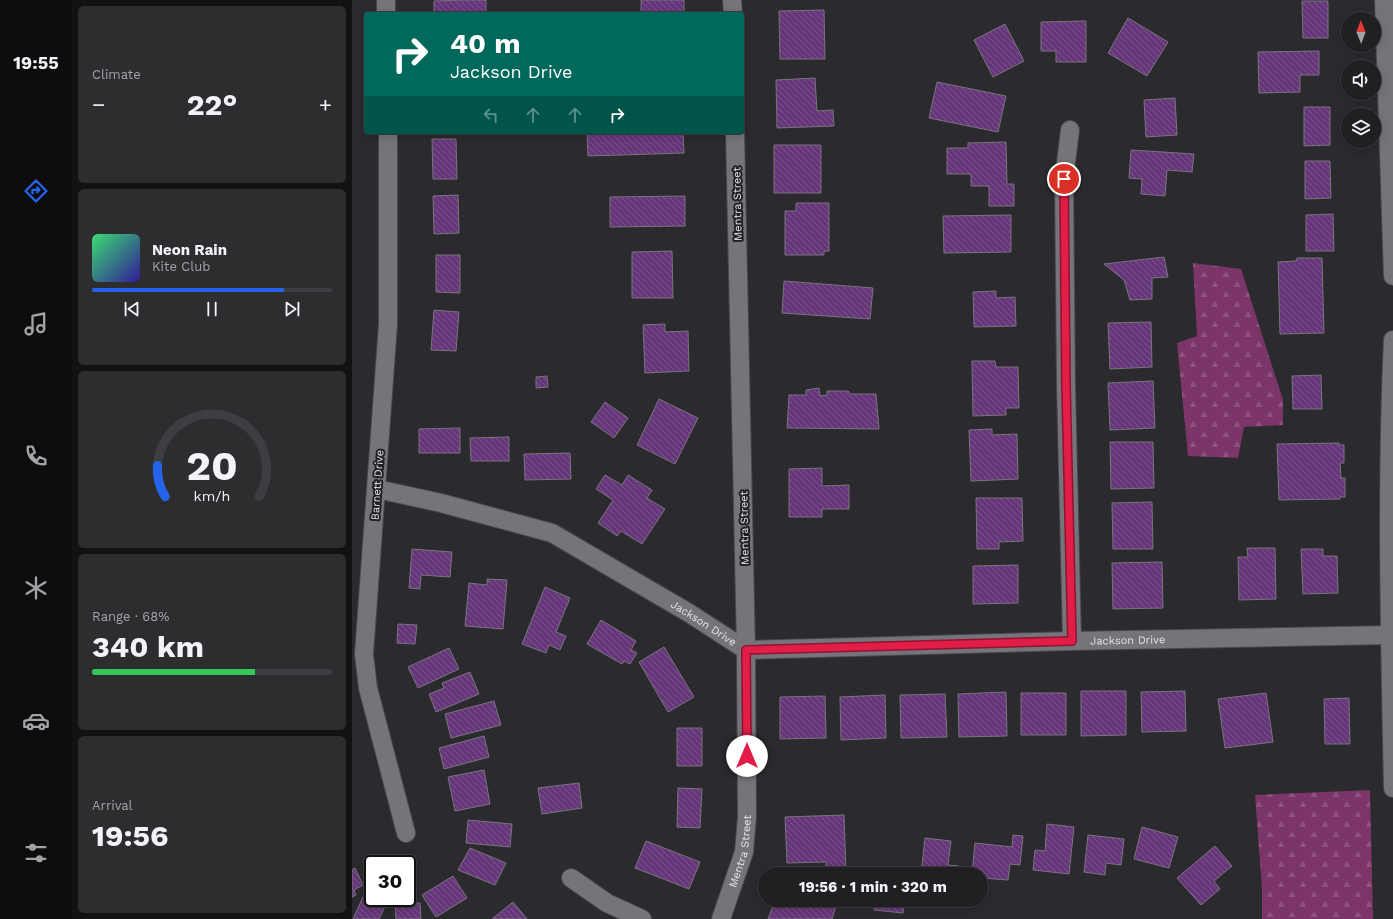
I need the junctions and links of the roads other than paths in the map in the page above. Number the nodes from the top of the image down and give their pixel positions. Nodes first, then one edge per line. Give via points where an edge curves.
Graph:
1 (386, 0) edge
2 (732, 0) edge
3 (1384, 0) edge
4 (386, 12) edge
5 (733, 12) edge
6 (1070, 130) dead end
7 (388, 134) edge
8 (735, 134) edge
9 (1393, 276) edge
10 (1393, 340) edge
11 (1391, 414) edge
12 (377, 489) junction
13 (1389, 635) junction
14 (1072, 641) junction
15 (746, 650) junction
16 (1393, 788) edge
17 (406, 833) dead end
18 (571, 878) dead end
19 (642, 919) edge
20 (720, 919) edge

1 - 4 street
2 - 5 street
3 - 9 street
6 - 14 street via 1064,179
7 - 12 street, Barnett Drive via 388,324
8 - 15 street, Mentra Street
10 - 11 street
11 - 13 street
12 - 15 street, Jackson Drive via 441,503 552,533 689,613
12 - 17 street, Barnett Drive via 364,654 368,688
13 - 14 street, Jackson Drive
13 - 16 street
14 - 15 street, Jackson Drive
15 - 20 street, Mentra Street via 748,817 744,852
18 - 19 street via 607,903

